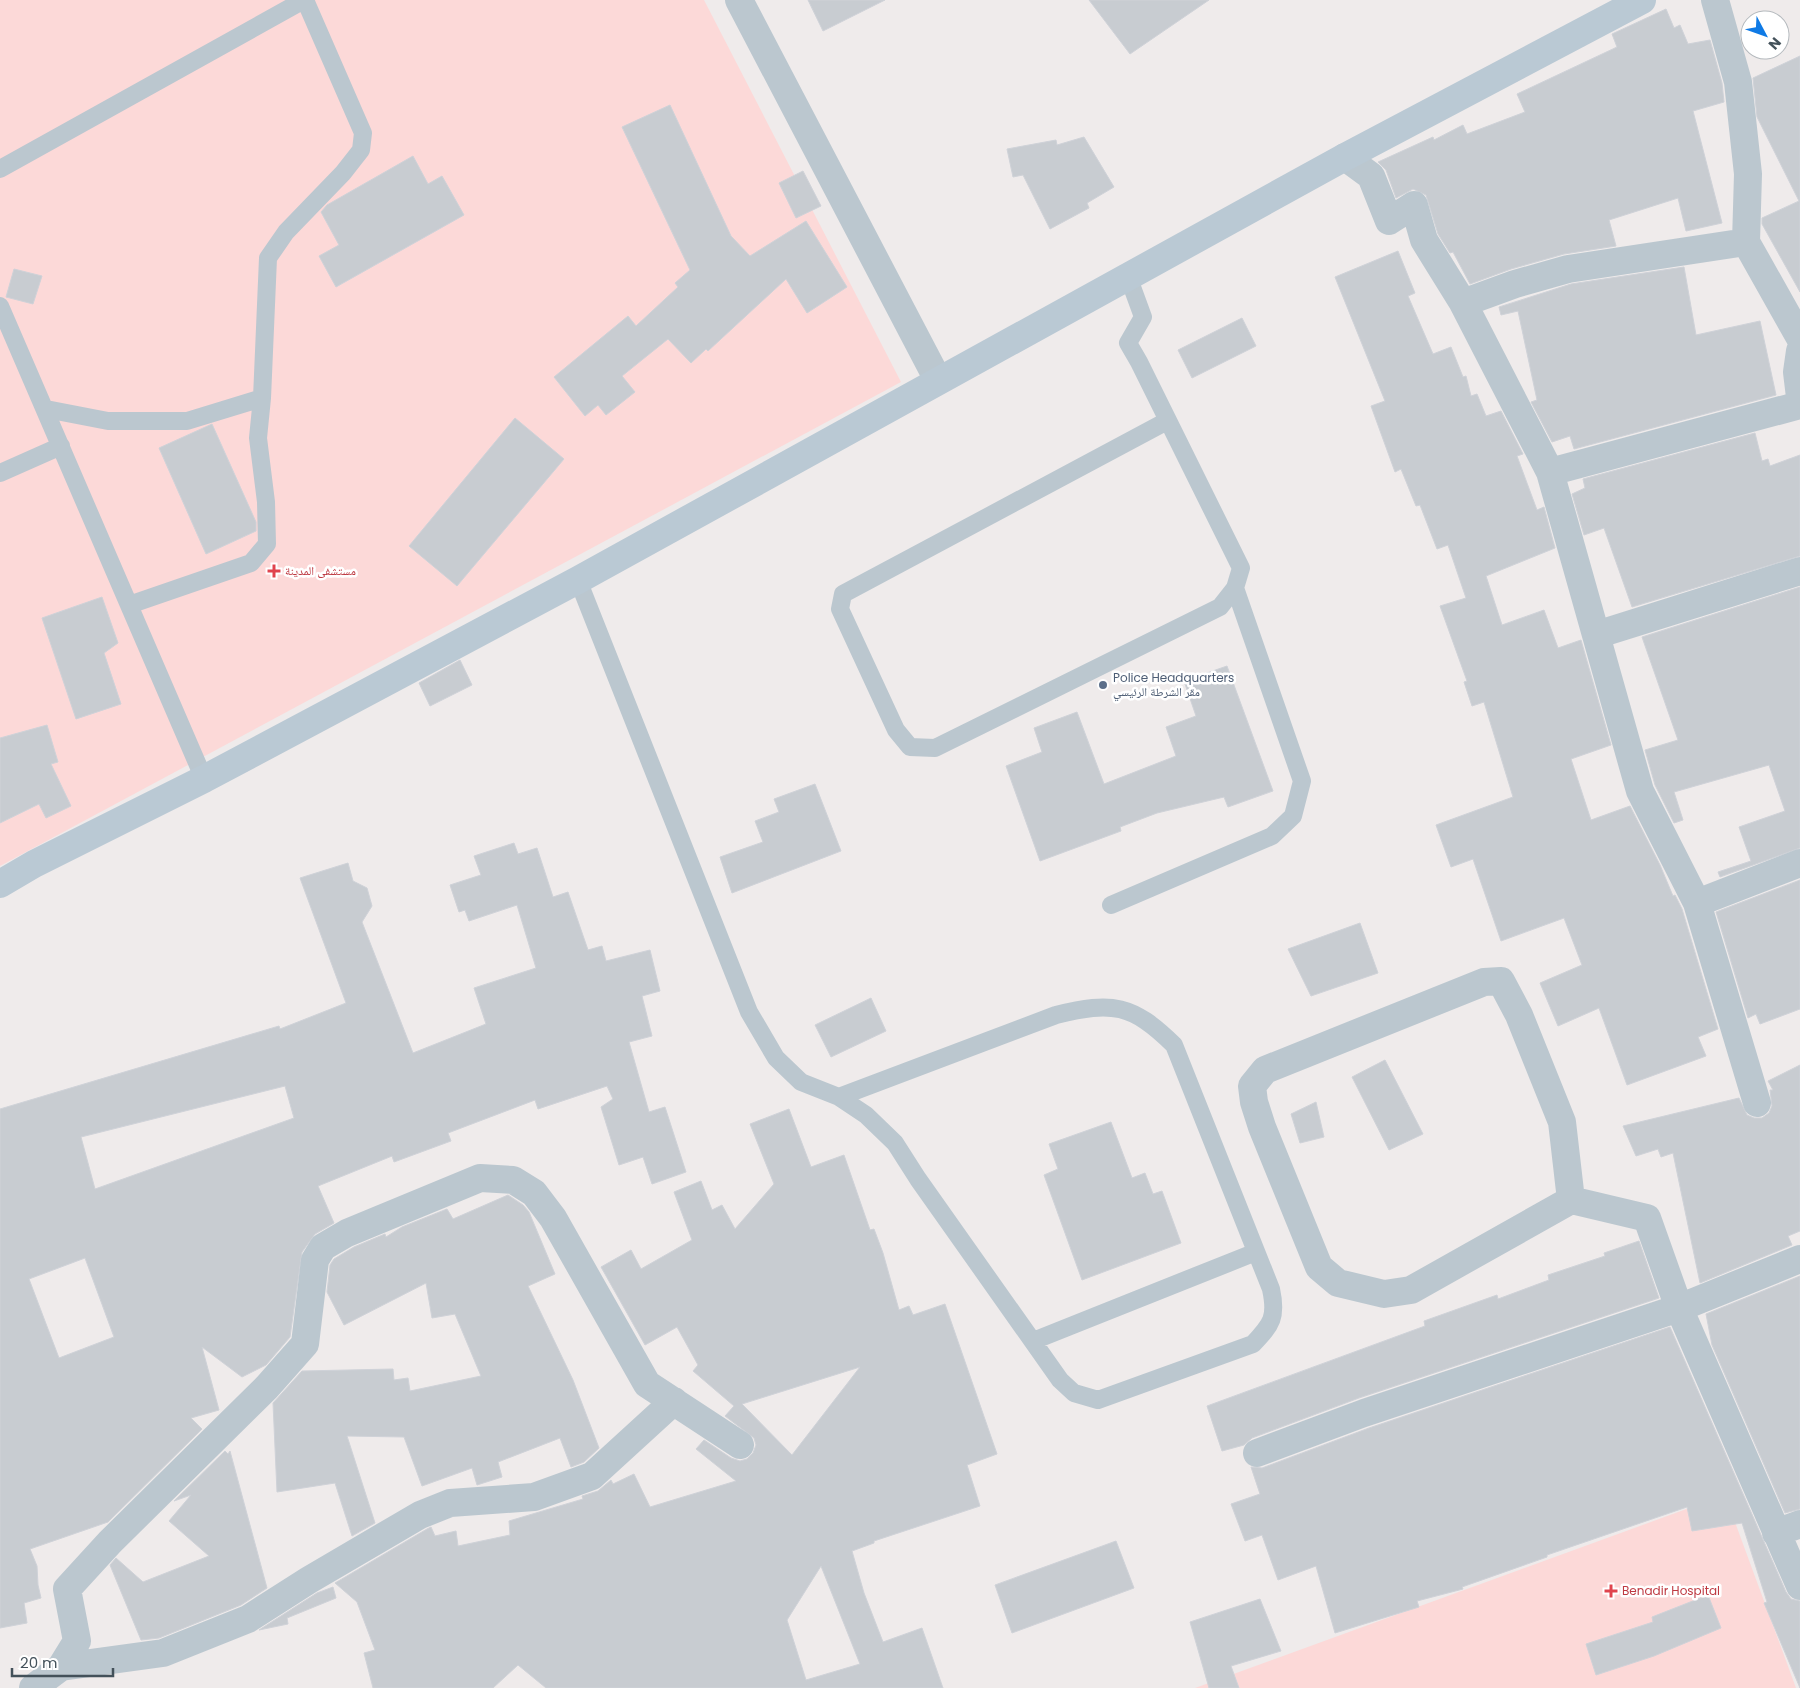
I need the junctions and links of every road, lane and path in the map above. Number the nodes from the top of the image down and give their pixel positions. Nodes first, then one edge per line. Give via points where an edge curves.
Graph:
1 (304, 0) edge
2 (739, 0) edge
3 (1642, 0) edge
4 (1715, 0) edge
5 (1344, 157) junction
6 (0, 169) edge
7 (1746, 242) junction
8 (1128, 276) junction
9 (1463, 303) junction
10 (0, 306) edge
11 (1800, 338) edge
12 (938, 380) junction
13 (262, 398) junction
14 (1800, 405) edge
15 (46, 409) junction
16 (1167, 420) junction
17 (61, 446) junction
18 (1550, 472) junction
19 (0, 473) edge
20 (1800, 571) edge
21 (578, 580) junction
22 (1235, 588) junction
23 (129, 605) junction
24 (1596, 635) junction
25 (204, 780) junction
26 (1800, 863) edge
27 (0, 884) edge
28 (1697, 903) junction
29 (1111, 905) dead end
30 (839, 1097) junction
31 (1756, 1103) dead end
32 (1571, 1200) junction
33 (1256, 1252) junction
34 (1800, 1259) edge
35 (1679, 1308) junction
36 (1034, 1342) junction
37 (674, 1401) junction
38 (740, 1445) dead end
39 (1257, 1454) dead end
40 (1788, 1528) edge
41 (1800, 1586) edge
42 (61, 1668) junction
43 (33, 1688) edge

1 - 6 lane
1 - 13 lane via 363,134 361,150 286,232 268,258
2 - 12 street
3 - 5 street
4 - 7 street via 1738,82 1748,174
5 - 8 street
5 - 9 street via 1371,176 1389,221 1414,205 1424,240
7 - 9 street via 1568,269
7 - 11 street
8 - 12 street
8 - 16 lane via 1143,317 1128,343
9 - 18 street
10 - 15 lane
12 - 21 street
13 - 15 lane via 187,421 108,421
13 - 23 lane via 258,438 266,502 267,544 251,563
14 - 18 street
15 - 17 lane
16 - 22 lane via 1241,568
16 - 22 lane via 862,582 843,594 840,609 896,730 910,747 935,748 1220,607
17 - 19 lane
17 - 23 lane
18 - 24 street
20 - 24 street
21 - 25 street
21 - 30 lane via 749,1012 776,1058 801,1082
22 - 29 lane via 1302,781 1293,816 1272,836
23 - 25 lane
24 - 28 street via 1640,791
25 - 27 street
26 - 28 street
28 - 31 street
30 - 33 lane via 1056,1016 1091,1007 1125,1010 1153,1024 1174,1045
30 - 36 lane via 866,1115 896,1143
32 - 32 street via 1562,1122 1519,1015 1501,981 1484,982 1265,1070 1252,1086 1262,1127 1319,1267 1338,1283 1384,1294 1411,1290
32 - 35 street via 1647,1218
33 - 36 lane
33 - 36 lane via 1275,1308 1270,1326 1253,1344 1098,1400 1074,1393 1060,1380
34 - 35 street
35 - 39 street via 1364,1413
35 - 40 street
37 - 38 street
37 - 42 street via 592,1476 534,1497 450,1503 412,1520 248,1619 163,1653
37 - 42 street via 647,1384 553,1218 534,1193 513,1180 480,1178 346,1233 323,1247 315,1260 305,1344 267,1387 110,1542 67,1590 77,1641
40 - 41 street
42 - 43 street

